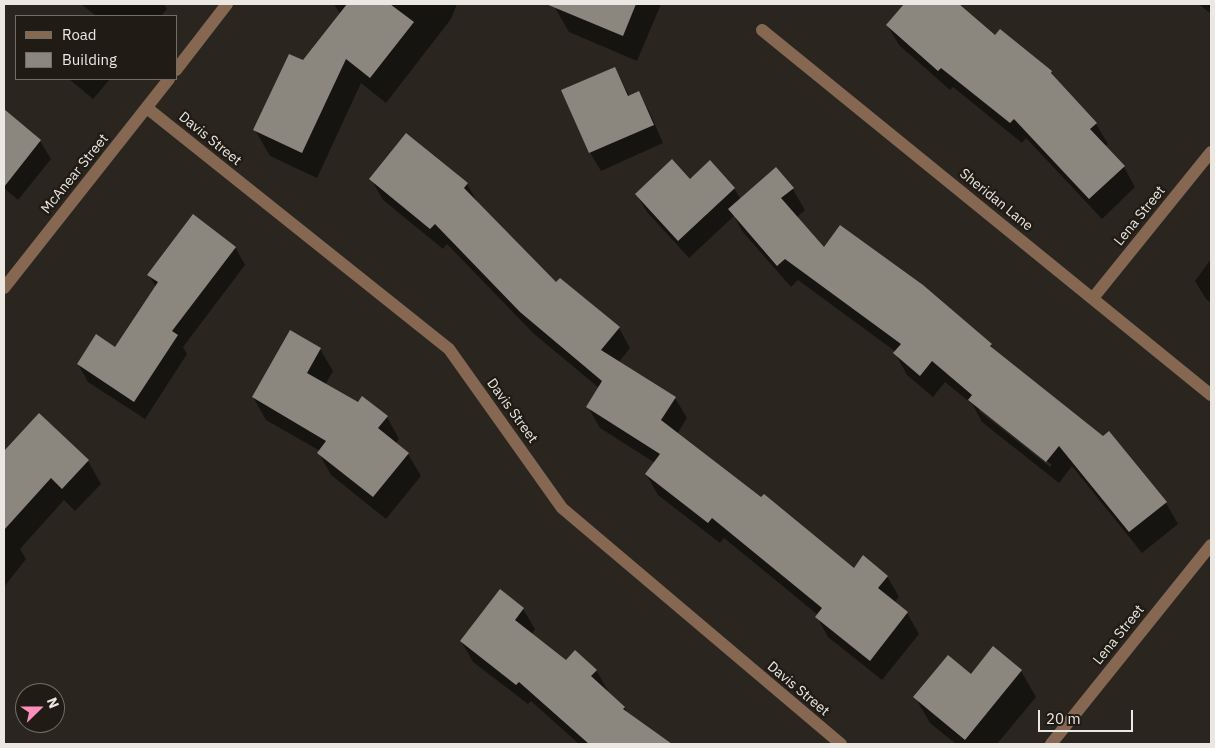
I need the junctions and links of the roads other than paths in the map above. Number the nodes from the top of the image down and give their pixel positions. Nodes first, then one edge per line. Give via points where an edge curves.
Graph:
1 (227, 4) edge
2 (762, 30) dead end
3 (178, 67) edge
4 (169, 80) edge
5 (147, 108) junction
6 (1211, 152) edge
7 (6, 280) edge
8 (1093, 298) junction
9 (1211, 395) edge
10 (1211, 545) edge
11 (841, 744) edge
12 (1051, 744) edge

1 - 3 street
2 - 8 street, Sheridan Lane
4 - 5 street, McAnear Street
5 - 7 street, McAnear Street
5 - 11 street, Davis Street via 449,349 562,508
6 - 8 street, Lena Street
8 - 9 street, Sheridan Lane
10 - 12 street, Lena Street

